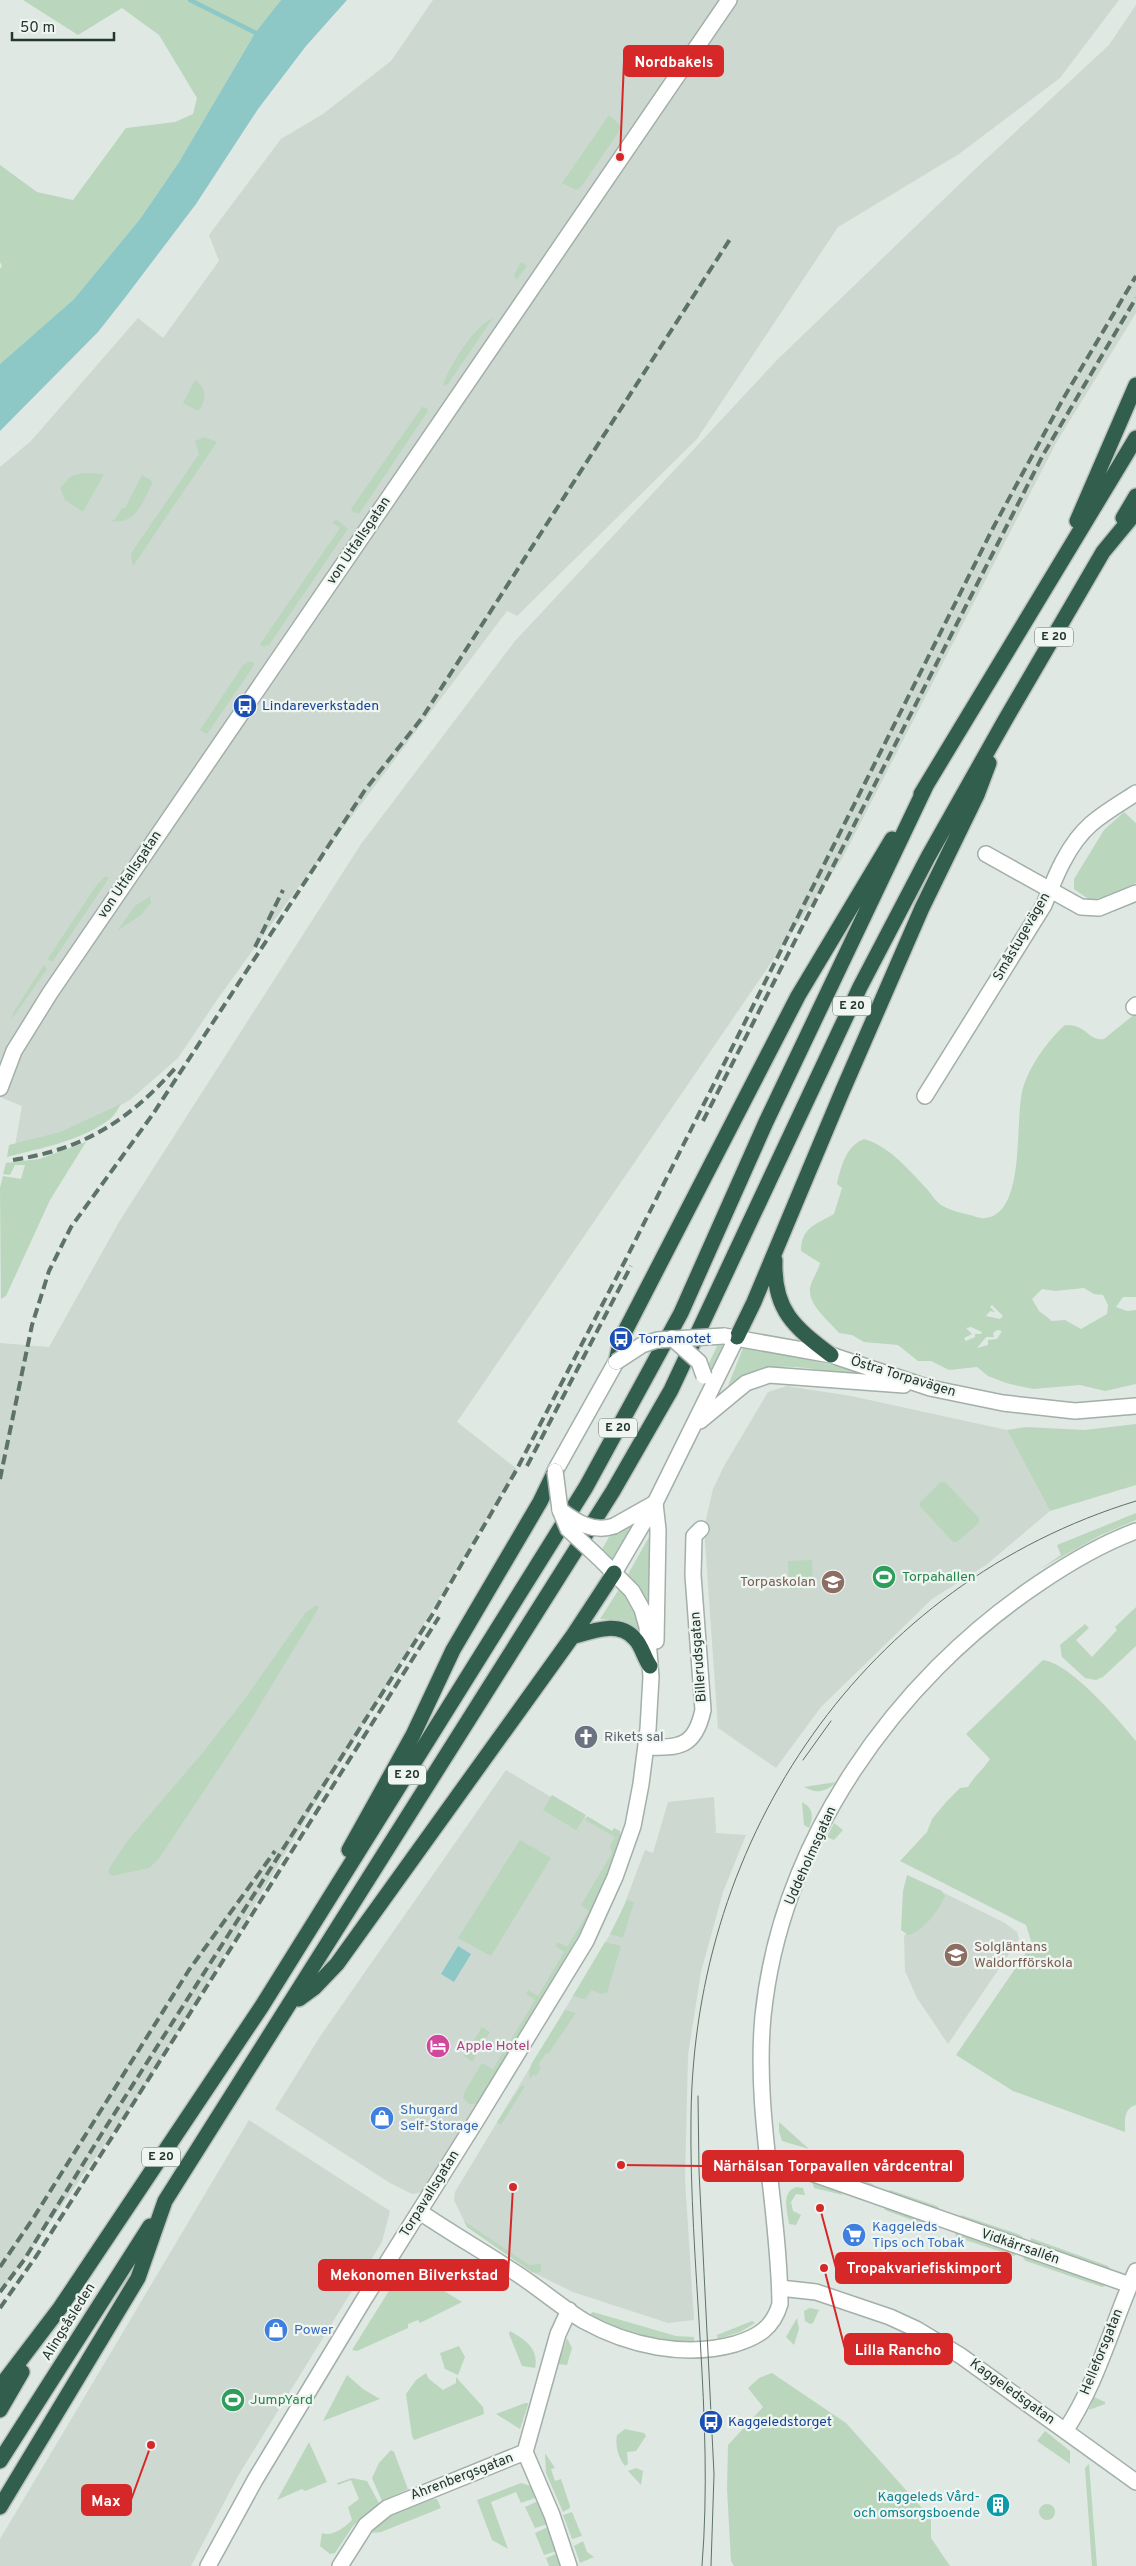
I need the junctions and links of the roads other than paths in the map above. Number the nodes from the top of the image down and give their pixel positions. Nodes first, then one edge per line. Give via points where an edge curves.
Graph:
1 (729, 0) edge
2 (1136, 385) edge
3 (1136, 438) edge
4 (1136, 496) edge
5 (1136, 512) edge
6 (1104, 552) junction
7 (1055, 572) junction
8 (1004, 722) junction
9 (926, 786) junction
10 (1136, 793) edge
11 (986, 854) dead end
12 (1050, 889) junction
13 (1136, 893) edge
14 (0, 1088) edge
15 (925, 1096) dead end
16 (776, 1251) junction
17 (730, 1336) junction
18 (672, 1338) junction
19 (831, 1355) junction
20 (616, 1362) junction
21 (930, 1388) junction
22 (704, 1405) junction
23 (1136, 1406) edge
24 (694, 1427) junction
25 (555, 1472) junction
26 (655, 1504) junction
27 (560, 1510) junction
28 (701, 1529) dead end
29 (1136, 1531) edge
30 (614, 1573) junction
31 (572, 1638) junction
32 (650, 1666) junction
33 (646, 1747) junction
34 (262, 2006) junction
35 (289, 2007) junction
36 (768, 2164) junction
37 (165, 2201) junction
38 (420, 2212) junction
39 (1133, 2278) edge
40 (780, 2288) junction
41 (60, 2308) junction
42 (569, 2310) junction
43 (0, 2387) edge
44 (0, 2410) edge
45 (1065, 2431) junction
46 (525, 2452) junction
47 (0, 2461) edge
48 (1136, 2482) edge
49 (0, 2507) edge
50 (208, 2566) edge
51 (340, 2566) edge
52 (569, 2566) edge

1 - 14 street, von Utfallsgatan via 50,993 14,1051
2 - 7 highway
3 - 7 highway, E 20
4 - 6 highway, E 20
5 - 6 highway
6 - 8 highway, E 20
7 - 9 highway, E 20
8 - 16 highway via 977,795 922,908
8 - 35 highway, E 20 via 928,857 860,988 671,1390 613,1492
9 - 20 highway via 798,996 621,1339
9 - 34 highway, E 20 via 766,1122 681,1313 586,1487
10 - 12 street, Småstugevägen via 1079,836
11 - 12 street
12 - 13 street via 1090,908 1113,905
12 - 15 street, Småstugevägen via 1044,905
16 - 17 highway
16 - 19 highway via 776,1286 784,1311 804,1334
17 - 18 street, Östra Torpavägen, bridge
17 - 19 street, Östra Torpavägen
17 - 22 street
18 - 20 street, bridge via 642,1345
18 - 22 street, bridge via 699,1362 704,1376
19 - 21 street, Östra Torpavägen
20 - 25 street
21 - 23 street, Östra Torpavägen via 1054,1410
21 - 24 street via 769,1375 746,1383
22 - 24 street
24 - 26 street
25 - 27 street, bridge
25 - 34 highway via 453,1650 413,1735
26 - 27 street, bridge via 606,1529 589,1527
26 - 30 street
26 - 32 street via 658,1530 656,1652
27 - 30 street, bridge via 568,1529
28 - 33 street, Billerudsgatan via 694,1536 693,1575 703,1710 700,1722 690,1740 678,1747
29 - 36 street, Uddeholmsgatan via 1105,1544 1052,1574 985,1623 947,1657 914,1690 875,1740 828,1813 790,1899 778,1937 763,2014 761,2097
30 - 31 highway
30 - 32 street via 632,1591 642,1608
31 - 32 highway via 596,1629 621,1629 636,1639
31 - 35 highway via 336,1964 314,1988
32 - 33 street, Torpavallsgatan
33 - 38 street, Torpavallsgatan via 633,1826 601,1910
34 - 41 highway, E 20
35 - 37 highway, E 20
36 - 39 street, Vidkärrsallén via 808,2172
36 - 40 street, Uddeholmsgatan
37 - 47 highway, Alingsåsleden / E 20
37 - 49 highway via 138,2278
38 - 42 street
38 - 50 street, Torpavallsgatan via 255,2480
39 - 45 street, Helleforsgatan via 1098,2368
40 - 42 street via 777,2315 767,2329 723,2347 692,2350 624,2340
40 - 45 street, Kaggeledsgatan via 816,2292 916,2329 961,2356
41 - 43 highway
41 - 44 highway, E 20
42 - 46 street, Ahrenbergsgatan via 558,2334
45 - 48 street, Kaggeledsgatan
46 - 51 street, Ahrenbergsgatan via 388,2508 366,2525
46 - 52 street via 552,2515

